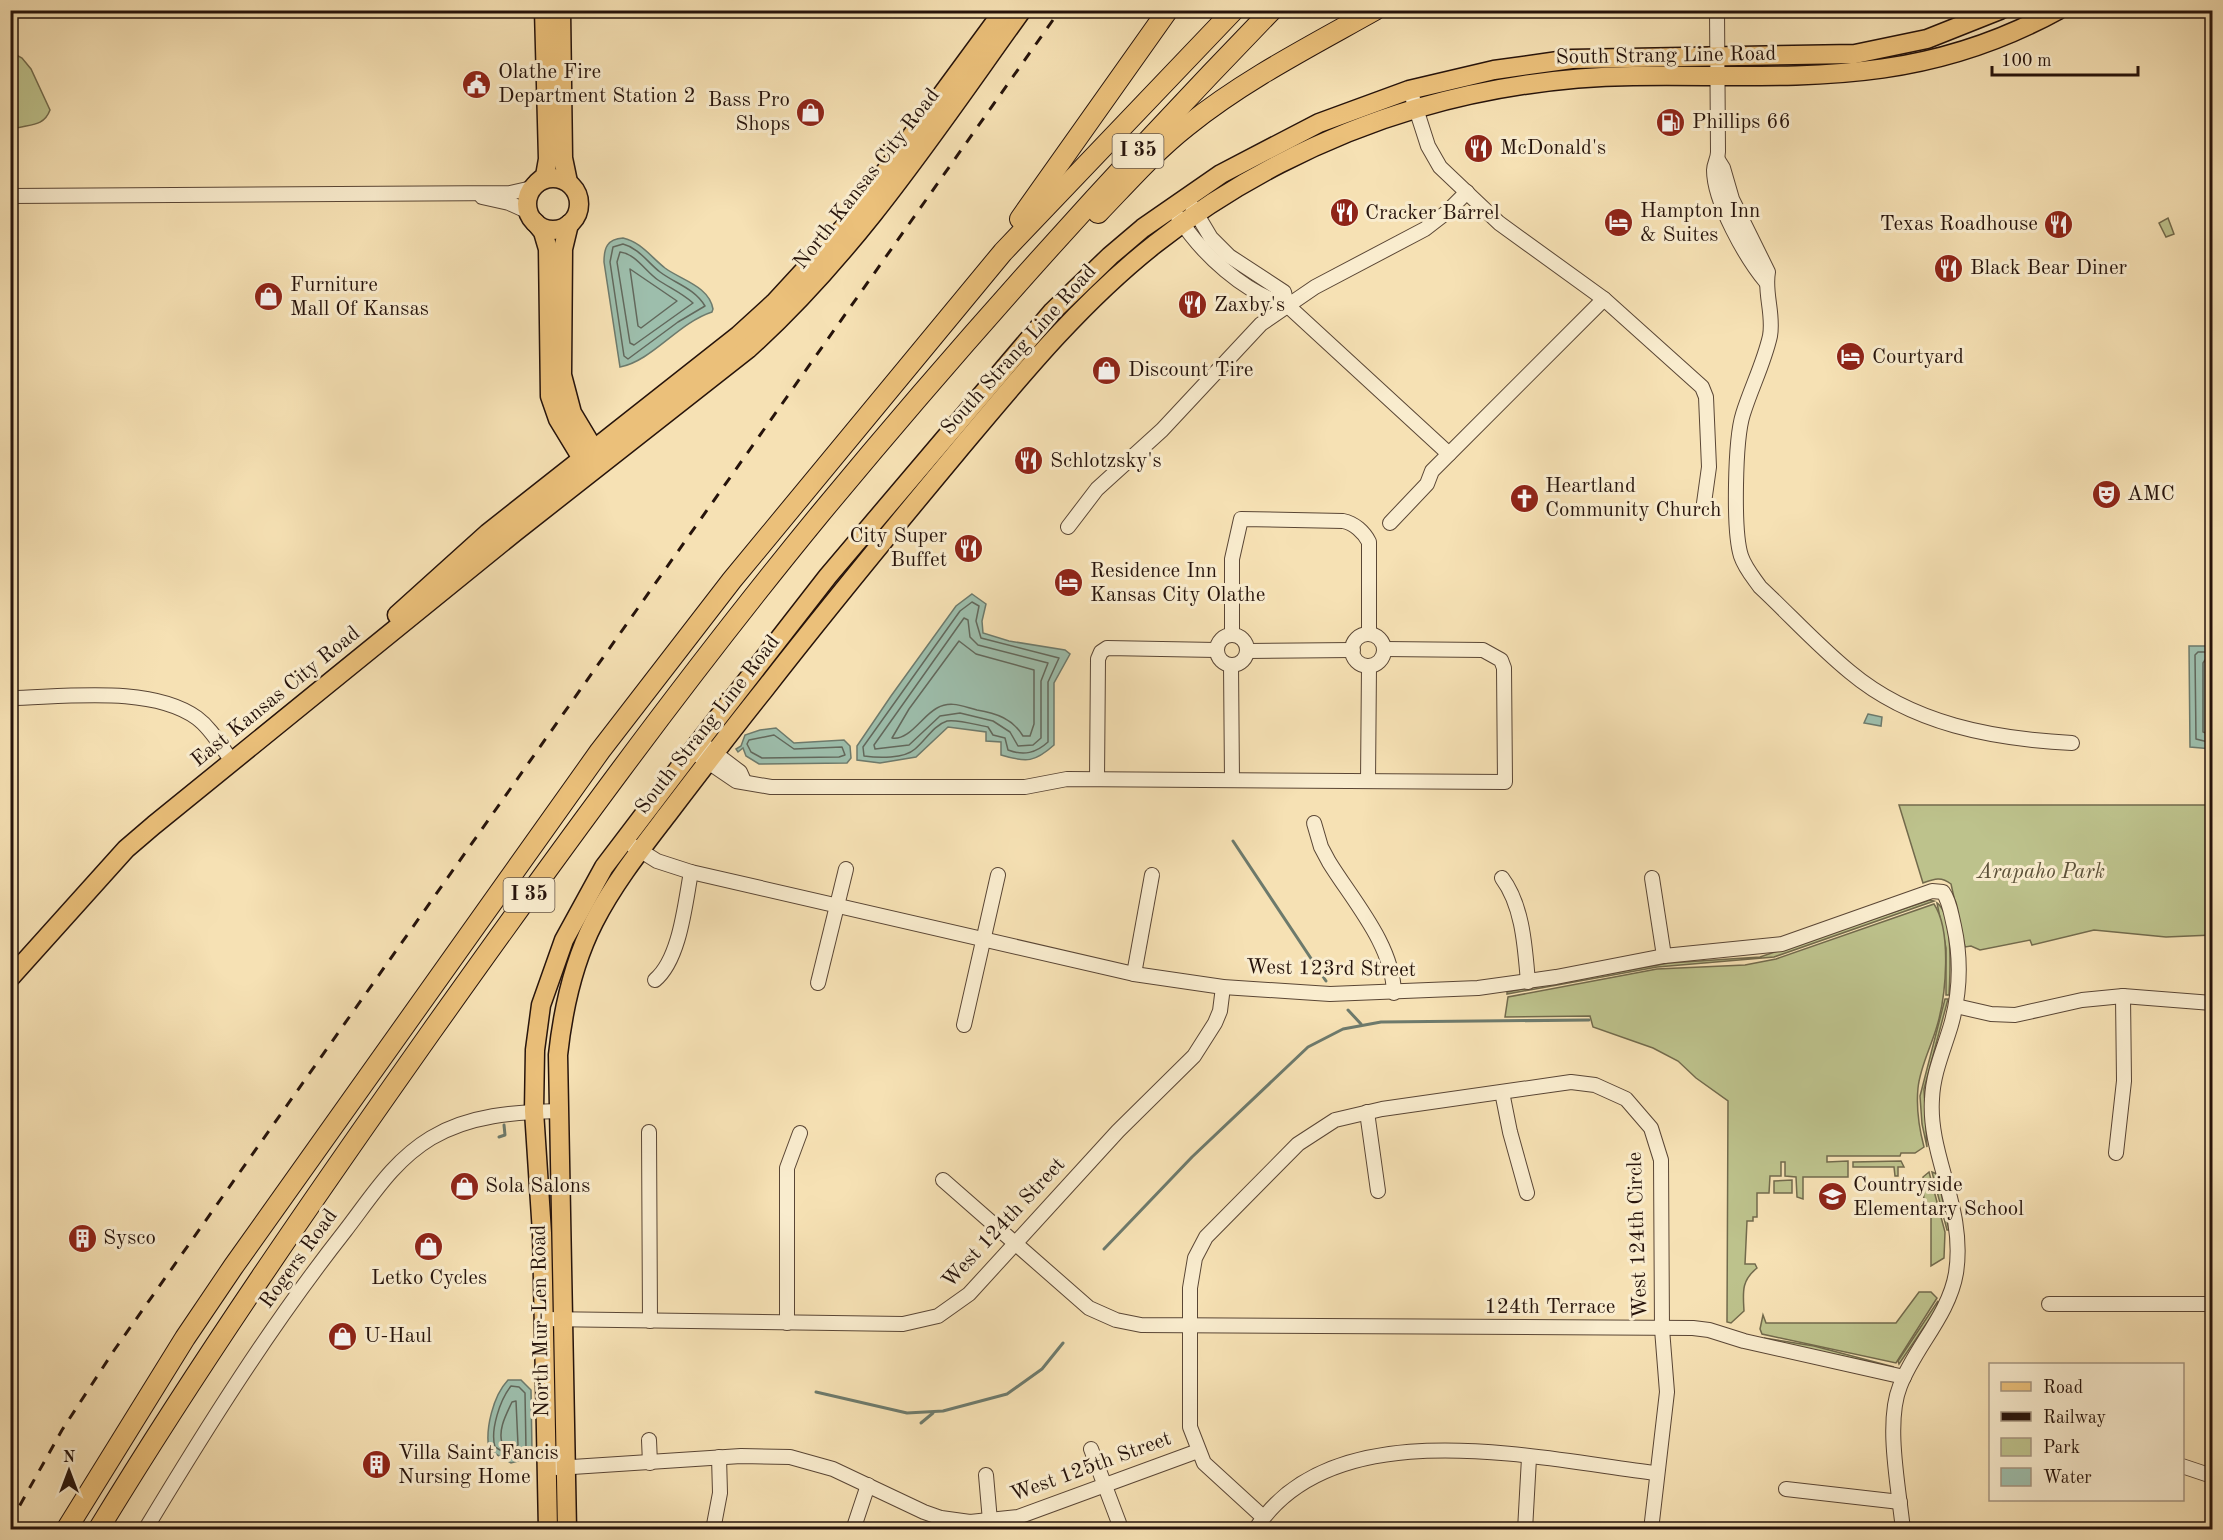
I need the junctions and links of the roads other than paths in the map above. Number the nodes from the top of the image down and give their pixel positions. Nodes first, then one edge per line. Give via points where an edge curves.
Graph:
1 (544, 10) edge
2 (561, 10) edge
3 (1004, 10) edge
4 (1022, 10) edge
5 (1168, 10) edge
6 (1234, 10) edge
7 (1272, 10) edge
8 (1375, 10) edge
9 (1717, 10) edge
10 (2000, 10) edge
11 (2058, 10) edge
12 (1717, 57) junction
13 (1717, 76) junction
14 (1410, 90) junction
15 (1416, 108) junction
16 (568, 182) junction
17 (535, 186) junction
18 (1467, 192) junction
19 (454, 193) junction
20 (10, 196) edge
21 (1179, 202) junction
22 (532, 217) junction
23 (1189, 218) junction
24 (569, 224) junction
25 (1003, 252) junction
26 (1007, 296) junction
27 (1604, 299) junction
28 (1287, 305) junction
29 (1449, 454) junction
30 (593, 462) junction
31 (1704, 503) dead end
32 (1390, 523) dead end
33 (1068, 527) dead end
34 (1232, 634) junction
35 (1369, 634) junction
36 (1384, 649) junction
37 (1216, 650) junction
38 (1353, 650) junction
39 (1247, 651) junction
40 (1231, 665) junction
41 (1369, 666) junction
42 (10, 698) edge
43 (2072, 743) dead end
44 (695, 746) junction
45 (229, 757) junction
46 (711, 757) junction
47 (1097, 779) junction
48 (1232, 780) junction
49 (1368, 781) junction
50 (1314, 823) dead end
51 (624, 839) junction
52 (640, 850) junction
53 (846, 869) dead end
54 (691, 872) junction
55 (998, 875) dead end
56 (1152, 875) dead end
57 (1502, 878) dead end
58 (1652, 878) dead end
59 (835, 906) junction
60 (982, 941) junction
61 (1664, 956) junction
62 (12, 966) edge
63 (1134, 974) junction
64 (655, 980) dead end
65 (1528, 982) junction
66 (818, 983) dead end
67 (1223, 987) junction
68 (1394, 993) junction
69 (2123, 996) junction
70 (2212, 1003) edge
71 (1956, 1006) junction
72 (964, 1025) dead end
73 (1502, 1092) junction
74 (559, 1111) junction
75 (534, 1112) junction
76 (1366, 1112) junction
77 (650, 1132) dead end
78 (800, 1133) dead end
79 (2116, 1153) dead end
80 (944, 1179) dead end
81 (1378, 1191) dead end
82 (1527, 1193) dead end
83 (1015, 1243) junction
84 (2049, 1304) dead end
85 (2212, 1304) edge
86 (544, 1319) junction
87 (563, 1319) junction
88 (650, 1321) junction
89 (787, 1323) junction
90 (1190, 1326) junction
91 (1662, 1329) junction
92 (1904, 1377) junction
93 (649, 1440) dead end
94 (1091, 1449) dead end
95 (1198, 1451) junction
96 (719, 1457) junction
97 (1529, 1458) junction
98 (651, 1463) junction
99 (2184, 1467) edge
100 (548, 1468) junction
101 (567, 1468) junction
102 (1656, 1473) junction
103 (986, 1474) dead end
104 (2212, 1476) edge
105 (868, 1485) junction
106 (1105, 1486) junction
107 (1786, 1489) dead end
108 (1900, 1502) junction
109 (1263, 1517) junction
110 (990, 1521) junction
111 (1119, 1523) dead end
112 (2212, 1524) edge
113 (66, 1530) edge
114 (98, 1530) edge
115 (145, 1530) edge
116 (548, 1530) edge
117 (567, 1530) edge
118 (713, 1530) edge
119 (853, 1530) edge
120 (1256, 1530) edge
121 (1525, 1530) edge
122 (1651, 1530) edge
123 (1902, 1530) edge
124 (2211, 1530) edge

1 - 17 main road via 548,159 545,176
2 - 16 main road via 563,158
3 - 30 main road, North Kansas City Road via 846,225 800,277
4 - 30 main road, North Kansas City Road via 889,195 818,281 748,349
5 - 25 highway via 1008,234
6 - 25 highway, I 35
7 - 26 highway, I 35
8 - 26 highway via 1256,78 1186,127 1159,150 1025,290
9 - 12 street
10 - 12 main road, South Strang Line Road via 1927,39 1854,54
11 - 13 main road, South Strang Line Road via 1994,41 1912,65 1822,76
12 - 13 street
12 - 14 main road, South Strang Line Road via 1572,59 1494,70
13 - 15 main road, South Strang Line Road via 1568,79
13 - 43 street via 1715,183 1723,206 1766,282 1771,309 1765,357 1742,415 1738,438 1738,544 1749,573 1851,673 1895,701 1920,713 2002,738
14 - 15 street
14 - 21 main road, South Strang Line Road via 1293,136 1221,174
15 - 18 street via 1428,146 1440,167
15 - 23 main road, South Strang Line Road via 1301,153
16 - 17 main road via 552,178
16 - 24 main road via 579,204
17 - 19 street via 519,192
17 - 22 main road via 527,204
18 - 27 street via 1499,222
18 - 28 street via 1425,229
19 - 20 street
19 - 22 street via 509,203
21 - 23 street
21 - 44 main road, South Strang Line Road via 1110,256 1052,312 828,576
22 - 24 main road via 541,226 555,229
22 - 30 main road via 543,232 548,249 550,396 558,419
23 - 28 street via 1220,267 1273,301
23 - 46 main road, South Strang Line Road via 1096,295 1013,385 843,588
24 - 30 main road via 563,249 562,375 572,413
25 - 113 highway, I 35 via 787,512 600,751 239,1258
26 - 114 highway, I 35 via 798,542 552,862 242,1301
27 - 29 street
27 - 31 street via 1702,387 1706,397 1709,467
28 - 29 street
28 - 33 street via 1241,342 1162,430 1097,489
29 - 32 street
30 - 45 main road, East Kansas City Road via 488,533
34 - 35 street via 1232,559 1241,519 1343,521 1358,529 1369,542
34 - 37 street via 1219,641
34 - 39 street via 1245,641
35 - 36 street via 1380,639
35 - 38 street via 1357,638
36 - 41 street via 1382,658
36 - 49 street via 1483,650 1501,660 1505,782
37 - 40 street via 1219,659
37 - 47 street via 1107,648 1101,652
38 - 39 street
38 - 41 street via 1359,663
39 - 40 street via 1242,661
40 - 48 street
41 - 49 street
42 - 45 street via 133,697 161,701 199,720
44 - 46 street
44 - 51 main road, South Strang Line Road
45 - 62 main road, East Kansas City Road via 126,849
46 - 47 street via 736,781 771,787 1025,787 1067,779
46 - 52 main road, South Strang Line Road
47 - 48 street
48 - 49 street
50 - 68 street via 1329,862 1385,952
51 - 52 street, West 123rd Street
51 - 75 main road, South Strang Line Road via 576,915 541,1005 535,1050
52 - 54 street, West 123rd Street via 657,861
52 - 74 main road, South Strang Line Road via 596,918 573,976 561,1028
53 - 59 street
54 - 59 street, West 123rd Street
54 - 64 street via 675,947 664,972
55 - 60 street
56 - 63 street
57 - 65 street via 1517,910
58 - 61 street
59 - 60 street, West 123rd Street
59 - 66 street
60 - 63 street, West 123rd Street
60 - 72 street
61 - 65 street, West 123rd Street
61 - 71 street, West 123rd Street via 1782,944 1932,891 1943,892 1958,943
63 - 67 street, West 123rd Street
65 - 68 street, West 123rd Street
67 - 68 street, West 123rd Street via 1330,994
67 - 83 street, West 124th Street via 1215,1023 1194,1056 1118,1131
69 - 70 street
69 - 71 street via 2082,1000 2015,1015
69 - 79 street via 2124,1081
71 - 92 street via 1933,1080 1931,1102 1956,1215 1956,1273 1946,1304
73 - 76 street, West 124th Circle
73 - 82 street
73 - 91 street, West 124th Circle via 1571,1082 1595,1085 1626,1099 1645,1119 1656,1138 1661,1160
74 - 75 street, Rogers Road
74 - 87 main road, North Mur-Len Road
75 - 86 main road, North Mur-Len Road
75 - 115 street, Rogers Road via 489,1116 464,1123 432,1138 393,1168 300,1288
76 - 81 street
76 - 90 street, West 124th Circle via 1335,1120 1310,1134 1213,1228 1200,1247 1192,1270
77 - 88 street
78 - 89 street via 787,1168
80 - 83 street, 124th Terrace
83 - 89 street, West 124th Street via 959,1303 926,1320 903,1324
83 - 90 street, 124th Terrace via 1073,1296 1103,1315 1141,1325
84 - 85 street
86 - 87 street, West 124th Street
86 - 100 main road, North Mur-Len Road
87 - 88 street, West 124th Street
87 - 101 main road, North Mur-Len Road
88 - 89 street, West 124th Street
90 - 91 street, 124th Terrace
90 - 95 street, West 124th Circle via 1190,1427
91 - 92 street, 124th Terrace via 1709,1330
91 - 102 street, West 124th Circle via 1666,1406
92 - 108 street via 1894,1410
93 - 98 street
94 - 106 street
95 - 106 street, West 125th Street
95 - 109 street, West 124th Circle via 1215,1476
96 - 98 street, West 125th Street
96 - 105 street, West 125th Street via 790,1457 833,1469
96 - 118 street via 720,1493
97 - 102 street
97 - 109 street via 1473,1452 1393,1452 1356,1459 1299,1485
97 - 121 street
98 - 101 street, West 125th Street
99 - 104 street
100 - 101 street, West 125th Street
100 - 116 main road, North Mur-Len Road
101 - 117 main road, North Mur-Len Road
102 - 122 street, West 124th Circle
103 - 110 street
105 - 110 street, West 125th Street via 941,1518
105 - 119 street
106 - 110 street, West 125th Street via 1018,1517
106 - 111 street
107 - 108 street
108 - 123 street
109 - 120 street
112 - 124 street

